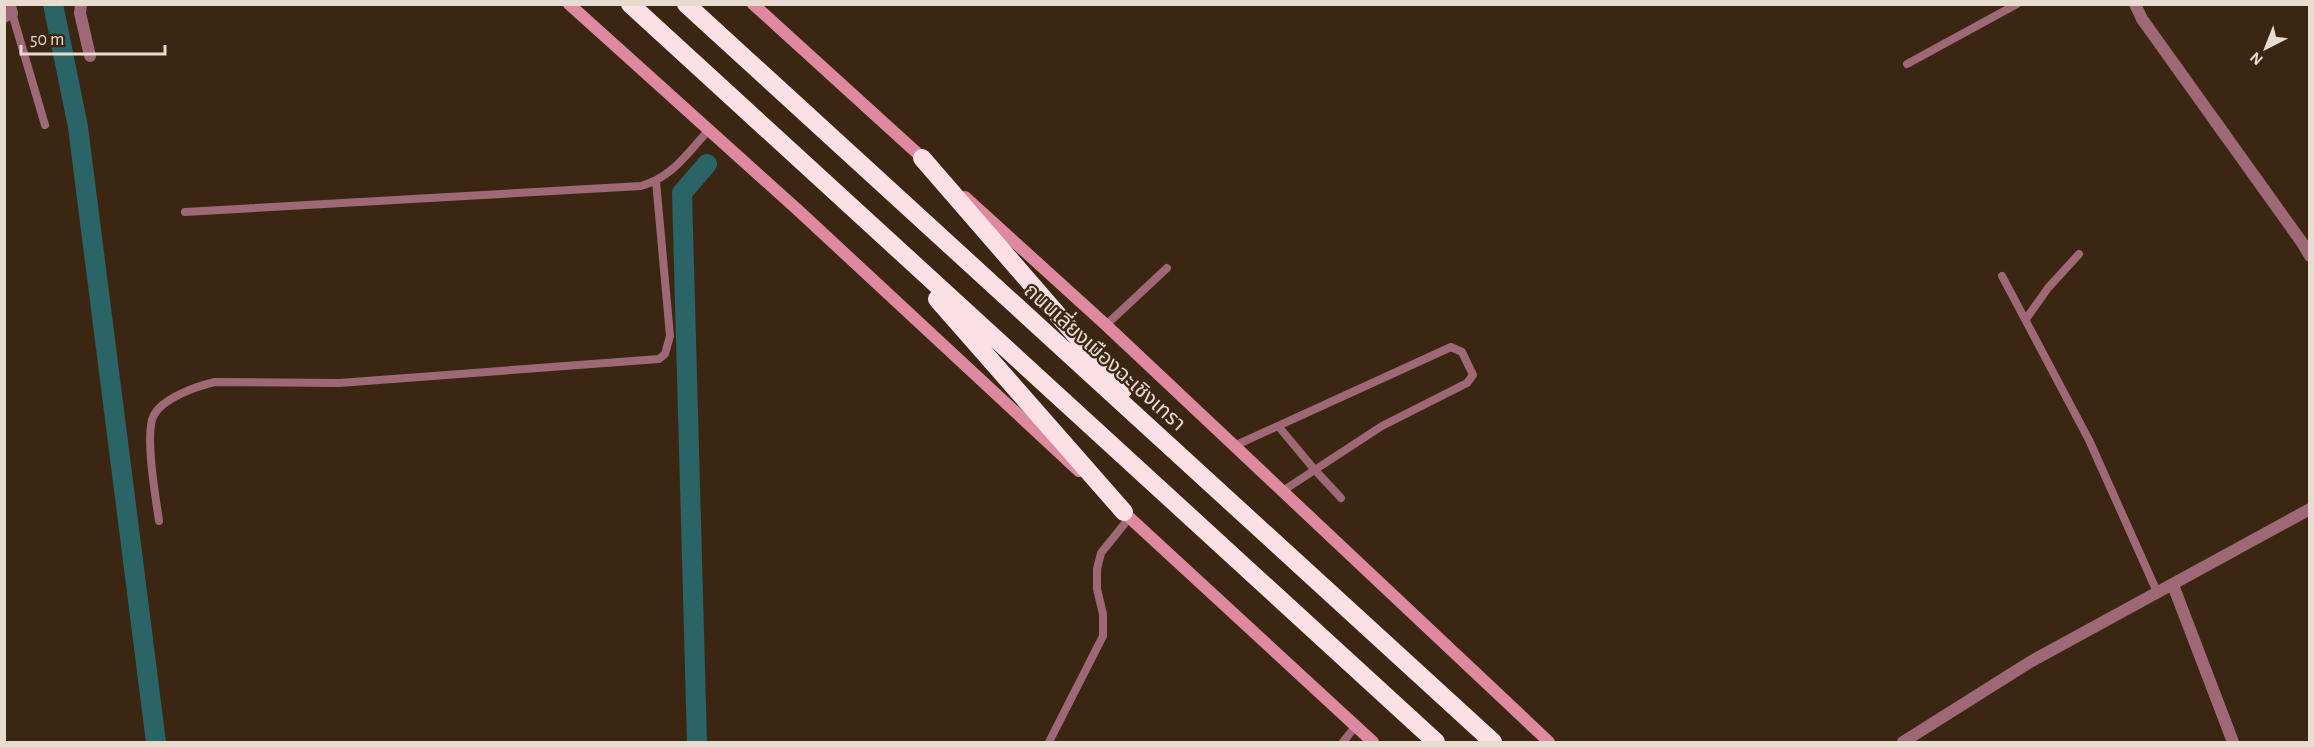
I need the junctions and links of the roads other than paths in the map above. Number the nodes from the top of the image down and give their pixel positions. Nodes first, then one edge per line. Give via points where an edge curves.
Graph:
1 (81, 4) edge
2 (569, 4) edge
3 (630, 4) edge
4 (686, 4) edge
5 (753, 4) edge
6 (2018, 4) edge
7 (2134, 4) edge
8 (9, 12) edge
9 (90, 56) dead end
10 (1907, 64) dead end
11 (45, 125) dead end
12 (709, 130) junction
13 (922, 158) junction
14 (656, 182) junction
15 (185, 212) dead end
16 (877, 231) junction
17 (2079, 254) dead end
18 (2310, 256) edge
19 (1167, 268) dead end
20 (2002, 276) dead end
21 (2026, 319) junction
22 (1106, 325) junction
23 (1280, 427) junction
24 (1234, 446) junction
25 (1177, 453) junction
26 (1314, 469) junction
27 (1281, 492) junction
28 (1341, 498) dead end
29 (2310, 509) edge
30 (1127, 514) junction
31 (159, 521) dead end
32 (2173, 585) junction
33 (2158, 594) junction
34 (1355, 727) junction
35 (1049, 742) edge
36 (1343, 742) edge
37 (1373, 742) edge
38 (1436, 742) edge
39 (1493, 742) edge
40 (1549, 742) edge
41 (1903, 742) edge
42 (2233, 742) edge

1 - 9 street
2 - 12 main road
3 - 16 highway
4 - 25 highway, ถนนเลี่ยงเมืองฉะเชิงเทรา
5 - 13 main road, ถนนเลี่ยงเมืองฉะเชิงเทรา
6 - 10 lane
7 - 18 street
8 - 11 lane
12 - 14 lane via 677,167
12 - 30 main road
13 - 22 main road, ถนนเลี่ยงเมืองฉะเชิงเทรา
13 - 25 highway
14 - 15 lane via 641,186
14 - 31 lane via 670,336 665,354 659,359 339,383 198,385 153,416 150,439
16 - 30 highway
16 - 38 highway
17 - 21 lane
19 - 22 lane
20 - 21 lane
21 - 33 lane via 2089,440
22 - 24 main road, ถนนเลี่ยงเมืองฉะเชิงเทรา
23 - 24 lane
23 - 26 lane
23 - 26 lane via 1451,347 1462,352 1473,375 1467,383 1382,426
24 - 27 main road, ถนนเลี่ยงเมืองฉะเชิงเทรา
25 - 39 highway, ถนนเลี่ยงเมืองฉะเชิงเทรา
26 - 27 lane
26 - 28 lane
27 - 40 main road, ถนนเลี่ยงเมืองฉะเชิงเทรา
29 - 32 street
30 - 34 main road
30 - 35 lane via 1101,553 1097,569 1103,636
32 - 33 street
32 - 42 street
33 - 41 street via 2030,662
34 - 36 lane
34 - 37 main road

